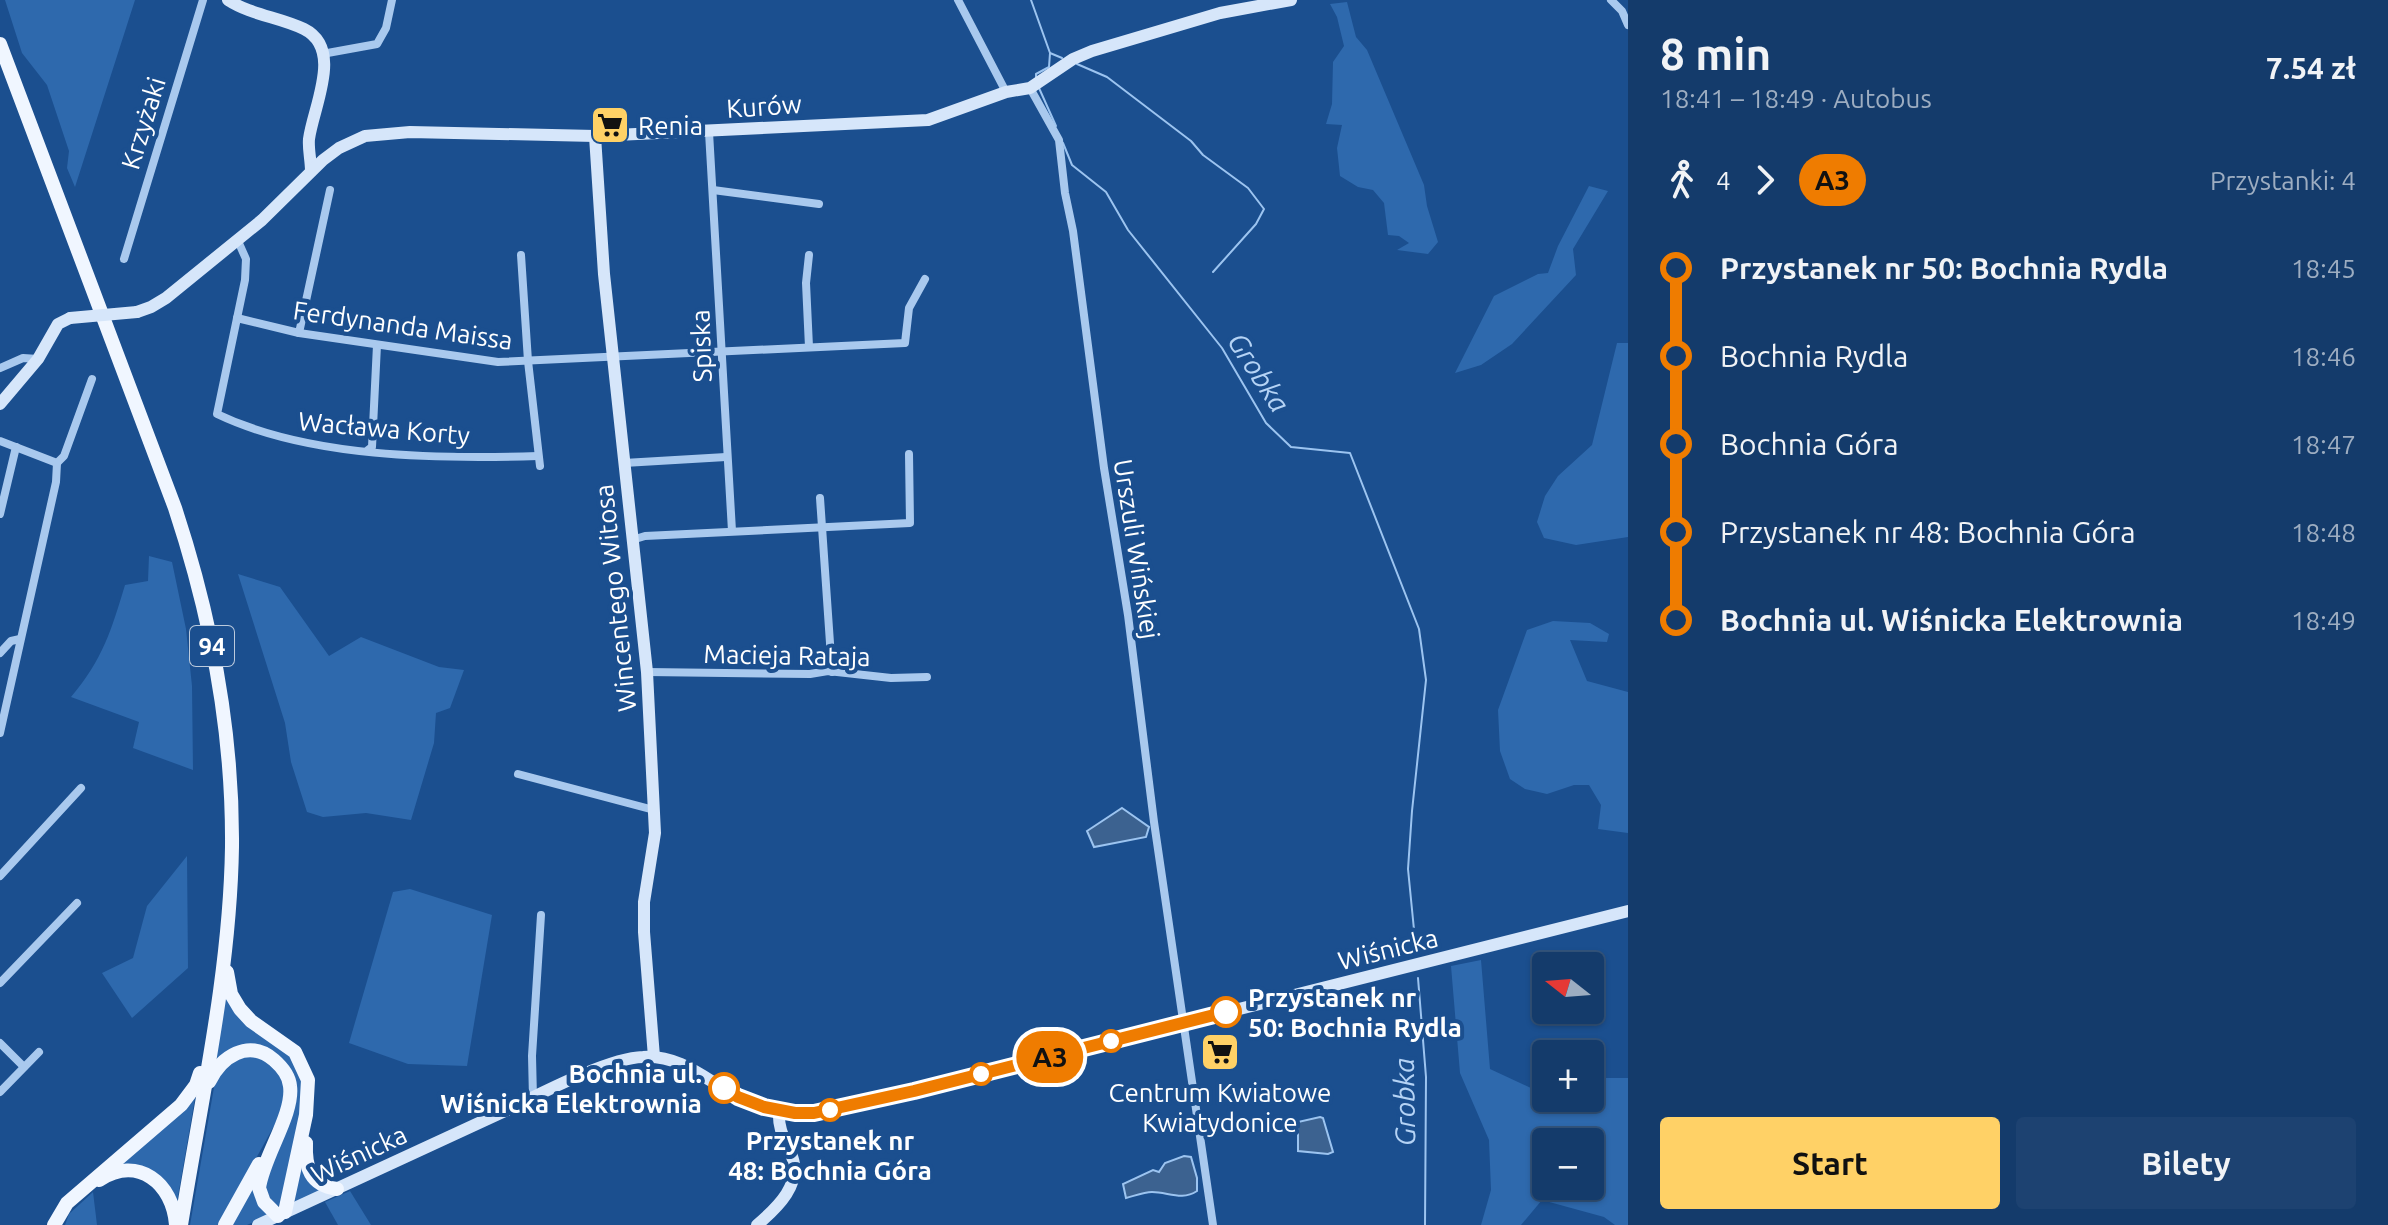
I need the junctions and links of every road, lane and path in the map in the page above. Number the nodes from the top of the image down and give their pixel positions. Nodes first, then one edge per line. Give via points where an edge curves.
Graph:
1 (203, 0) edge
2 (228, 0) edge
3 (392, 0) edge
4 (958, 0) edge
5 (1291, 0) edge
6 (1611, 0) edge
7 (1628, 25) edge
8 (0, 44) edge
9 (322, 54) junction
10 (1034, 86) junction
11 (1006, 92) junction
12 (709, 132) junction
13 (595, 136) junction
14 (311, 154) junction
15 (323, 160) junction
16 (311, 171) junction
17 (330, 190) dead end
18 (713, 190) junction
19 (819, 204) dead end
20 (238, 241) junction
21 (521, 255) dead end
22 (809, 255) dead end
23 (124, 259) dead end
24 (925, 279) dead end
25 (237, 318) junction
26 (299, 333) junction
27 (377, 345) junction
28 (809, 347) junction
29 (721, 352) junction
30 (38, 359) junction
31 (613, 359) junction
32 (528, 361) junction
33 (0, 368) edge
34 (92, 379) dead end
35 (0, 404) edge
36 (0, 441) edge
37 (16, 447) junction
38 (368, 450) junction
39 (909, 454) dead end
40 (538, 456) junction
41 (726, 457) junction
42 (57, 463) junction
43 (624, 463) junction
44 (540, 466) dead end
45 (820, 498) dead end
46 (0, 514) edge
47 (823, 527) junction
48 (732, 531) junction
49 (632, 540) junction
50 (20, 639) junction
51 (0, 653) edge
52 (647, 672) junction
53 (832, 672) junction
54 (927, 677) dead end
55 (0, 733) edge
56 (518, 774) dead end
57 (81, 788) dead end
58 (654, 810) junction
59 (0, 876) edge
60 (77, 903) dead end
61 (1628, 911) edge
62 (541, 915) dead end
63 (226, 944) junction
64 (0, 983) edge
65 (1184, 1023) junction
66 (0, 1043) edge
67 (210, 1046) junction
68 (39, 1052) dead end
69 (654, 1057) junction
70 (24, 1067) junction
71 (0, 1092) edge
72 (533, 1098) junction
73 (779, 1111) junction
74 (199, 1113) junction
75 (306, 1115) junction
76 (279, 1129) junction
77 (337, 1189) junction
78 (282, 1214) junction
79 (57, 1225) edge
80 (178, 1225) edge
81 (225, 1225) edge
82 (258, 1225) edge
83 (757, 1225) edge
84 (1213, 1225) edge

1 - 23 street, Krzyżaki
2 - 9 street via 301,28 319,42
3 - 9 street via 377,44
4 - 11 street
5 - 10 street, Kurów via 1220,13 1092,51
6 - 7 street
8 - 63 main road, 94 via 195,570 223,704 229,767 232,847
9 - 14 street via 323,83
10 - 11 street, Kurów
10 - 65 street, Urszuli Wińskiej via 1062,157
11 - 12 street, Kurów via 928,120
12 - 13 street, Kurów
12 - 18 street, Spiska
13 - 15 street, Kurów via 381,133 350,141
13 - 31 street, Wincentego Witosa
14 - 15 street
14 - 16 street
15 - 16 street, Kurów
16 - 20 street, Kurów
17 - 26 street
18 - 19 street
18 - 29 street, Spiska
20 - 25 street, Wacława Korty via 247,268
20 - 30 street, Kurów, bridge via 166,298 137,312 70,318 58,324
21 - 32 street
22 - 28 street
24 - 28 street, Ferdynanda Maissa via 909,308 905,343
25 - 26 street, Ferdynanda Maissa
25 - 38 street, Wacława Korty via 217,414 288,440
26 - 27 street, Ferdynanda Maissa
27 - 32 street, Ferdynanda Maissa via 498,362
27 - 38 street
28 - 29 street, Ferdynanda Maissa
29 - 31 street, Ferdynanda Maissa
29 - 41 street, Spiska
30 - 33 street via 23,358
30 - 35 street
31 - 32 street, Ferdynanda Maissa
31 - 43 street, Wincentego Witosa
32 - 40 street
34 - 42 street
36 - 37 street
37 - 42 street
37 - 46 street
38 - 40 street, Wacława Korty
39 - 47 street via 910,523
40 - 44 street
41 - 43 street
41 - 48 street, Spiska
42 - 50 street
43 - 49 street, Wincentego Witosa
45 - 47 street
47 - 48 street
47 - 53 street
48 - 49 street
49 - 52 street, Wincentego Witosa
50 - 51 street
50 - 55 street
52 - 53 street, Macieja Rataja
52 - 58 street, Wincentego Witosa
53 - 54 street, Macieja Rataja
56 - 58 street
57 - 59 street
58 - 69 street, Wincentego Witosa via 644,902
60 - 64 street
61 - 65 street, Wiśnicka
62 - 72 street
63 - 67 main road, 94
63 - 75 main road via 235,1002 300,1060 308,1080
65 - 73 street, Wiśnicka via 834,1109
65 - 84 street, Urszuli Wińskiej
66 - 70 street
67 - 74 main road, 94
67 - 79 main road via 189,1096 67,1203
68 - 70 street
69 - 72 street, Wiśnicka via 629,1059
69 - 73 street, Wiśnicka via 693,1069 738,1097
70 - 71 street
72 - 77 street, Wiśnicka
73 - 83 street via 779,1129 792,1156 794,1176 781,1201
74 - 76 main road via 221,1062 236,1052 257,1051 278,1063 290,1083
74 - 80 main road, 94
75 - 77 main road via 307,1166 319,1184
75 - 78 main road
76 - 78 main road via 259,1188 264,1202
76 - 81 main road
77 - 78 street, Wiśnicka
78 - 82 street, Wiśnicka
79 - 80 main road via 101,1179 130,1171 159,1182

